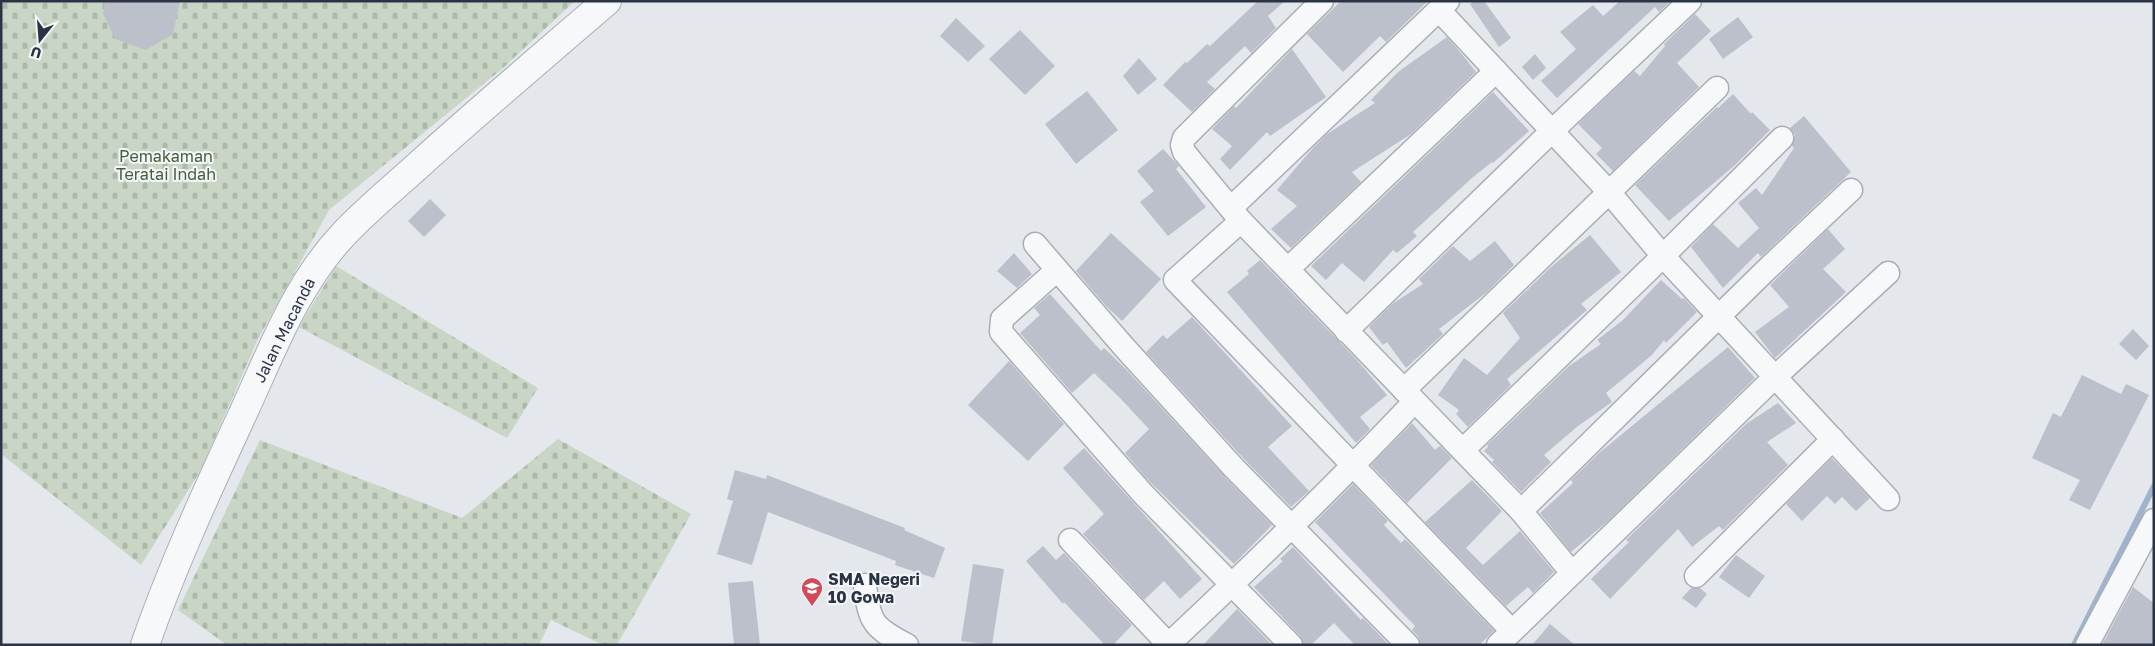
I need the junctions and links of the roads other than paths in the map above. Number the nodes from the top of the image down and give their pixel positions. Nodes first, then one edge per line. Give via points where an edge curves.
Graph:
1 (607, 1) edge
2 (1322, 1) edge
3 (1690, 1) edge
4 (1444, 6) edge
5 (1496, 71) junction
6 (1717, 88) dead end
7 (1552, 131) junction
8 (1782, 138) dead end
9 (1851, 190) dead end
10 (1609, 192) junction
11 (1236, 215) junction
12 (1035, 244) dead end
13 (1663, 256) junction
14 (1288, 269) junction
15 (1057, 270) junction
16 (1888, 273) dead end
17 (1718, 317) junction
18 (1346, 331) junction
19 (1774, 378) junction
20 (1409, 396) junction
21 (1833, 439) junction
22 (1463, 450) junction
23 (1353, 466) junction
24 (1888, 500) dead end
25 (1521, 511) junction
26 (2154, 520) edge
27 (1292, 526) junction
28 (1070, 540) dead end
29 (1572, 573) junction
30 (1696, 576) dead end
31 (865, 585) dead end
32 (1233, 585) junction
33 (1505, 638) edge
34 (145, 645) edge
35 (907, 645) edge
36 (1168, 645) edge
37 (1291, 645) edge
38 (1408, 645) edge
39 (2087, 645) edge

1 - 34 street, Jalan Macanda via 374,205 341,236 314,273 289,314 206,493 174,566
2 - 11 street via 1184,138 1182,145 1186,157
3 - 7 street
4 - 5 street
4 - 11 street
5 - 7 street
5 - 14 street
6 - 10 street
7 - 10 street
7 - 18 street
8 - 13 street
9 - 17 street
10 - 13 street
10 - 20 street
11 - 14 street
11 - 23 street via 1175,280
12 - 15 street
13 - 17 street
13 - 22 street
14 - 18 street
15 - 27 street via 1234,468
15 - 32 street via 1002,319 1001,332 1144,495
16 - 19 street
17 - 19 street
17 - 25 street
18 - 20 street
19 - 21 street
19 - 29 street
20 - 22 street
20 - 23 street
21 - 24 street
21 - 30 street
22 - 25 street
23 - 27 street
23 - 33 street
25 - 29 street
26 - 39 street
27 - 32 street
27 - 38 street
28 - 36 street
29 - 33 street
31 - 35 street via 873,622
32 - 36 street
32 - 37 street

